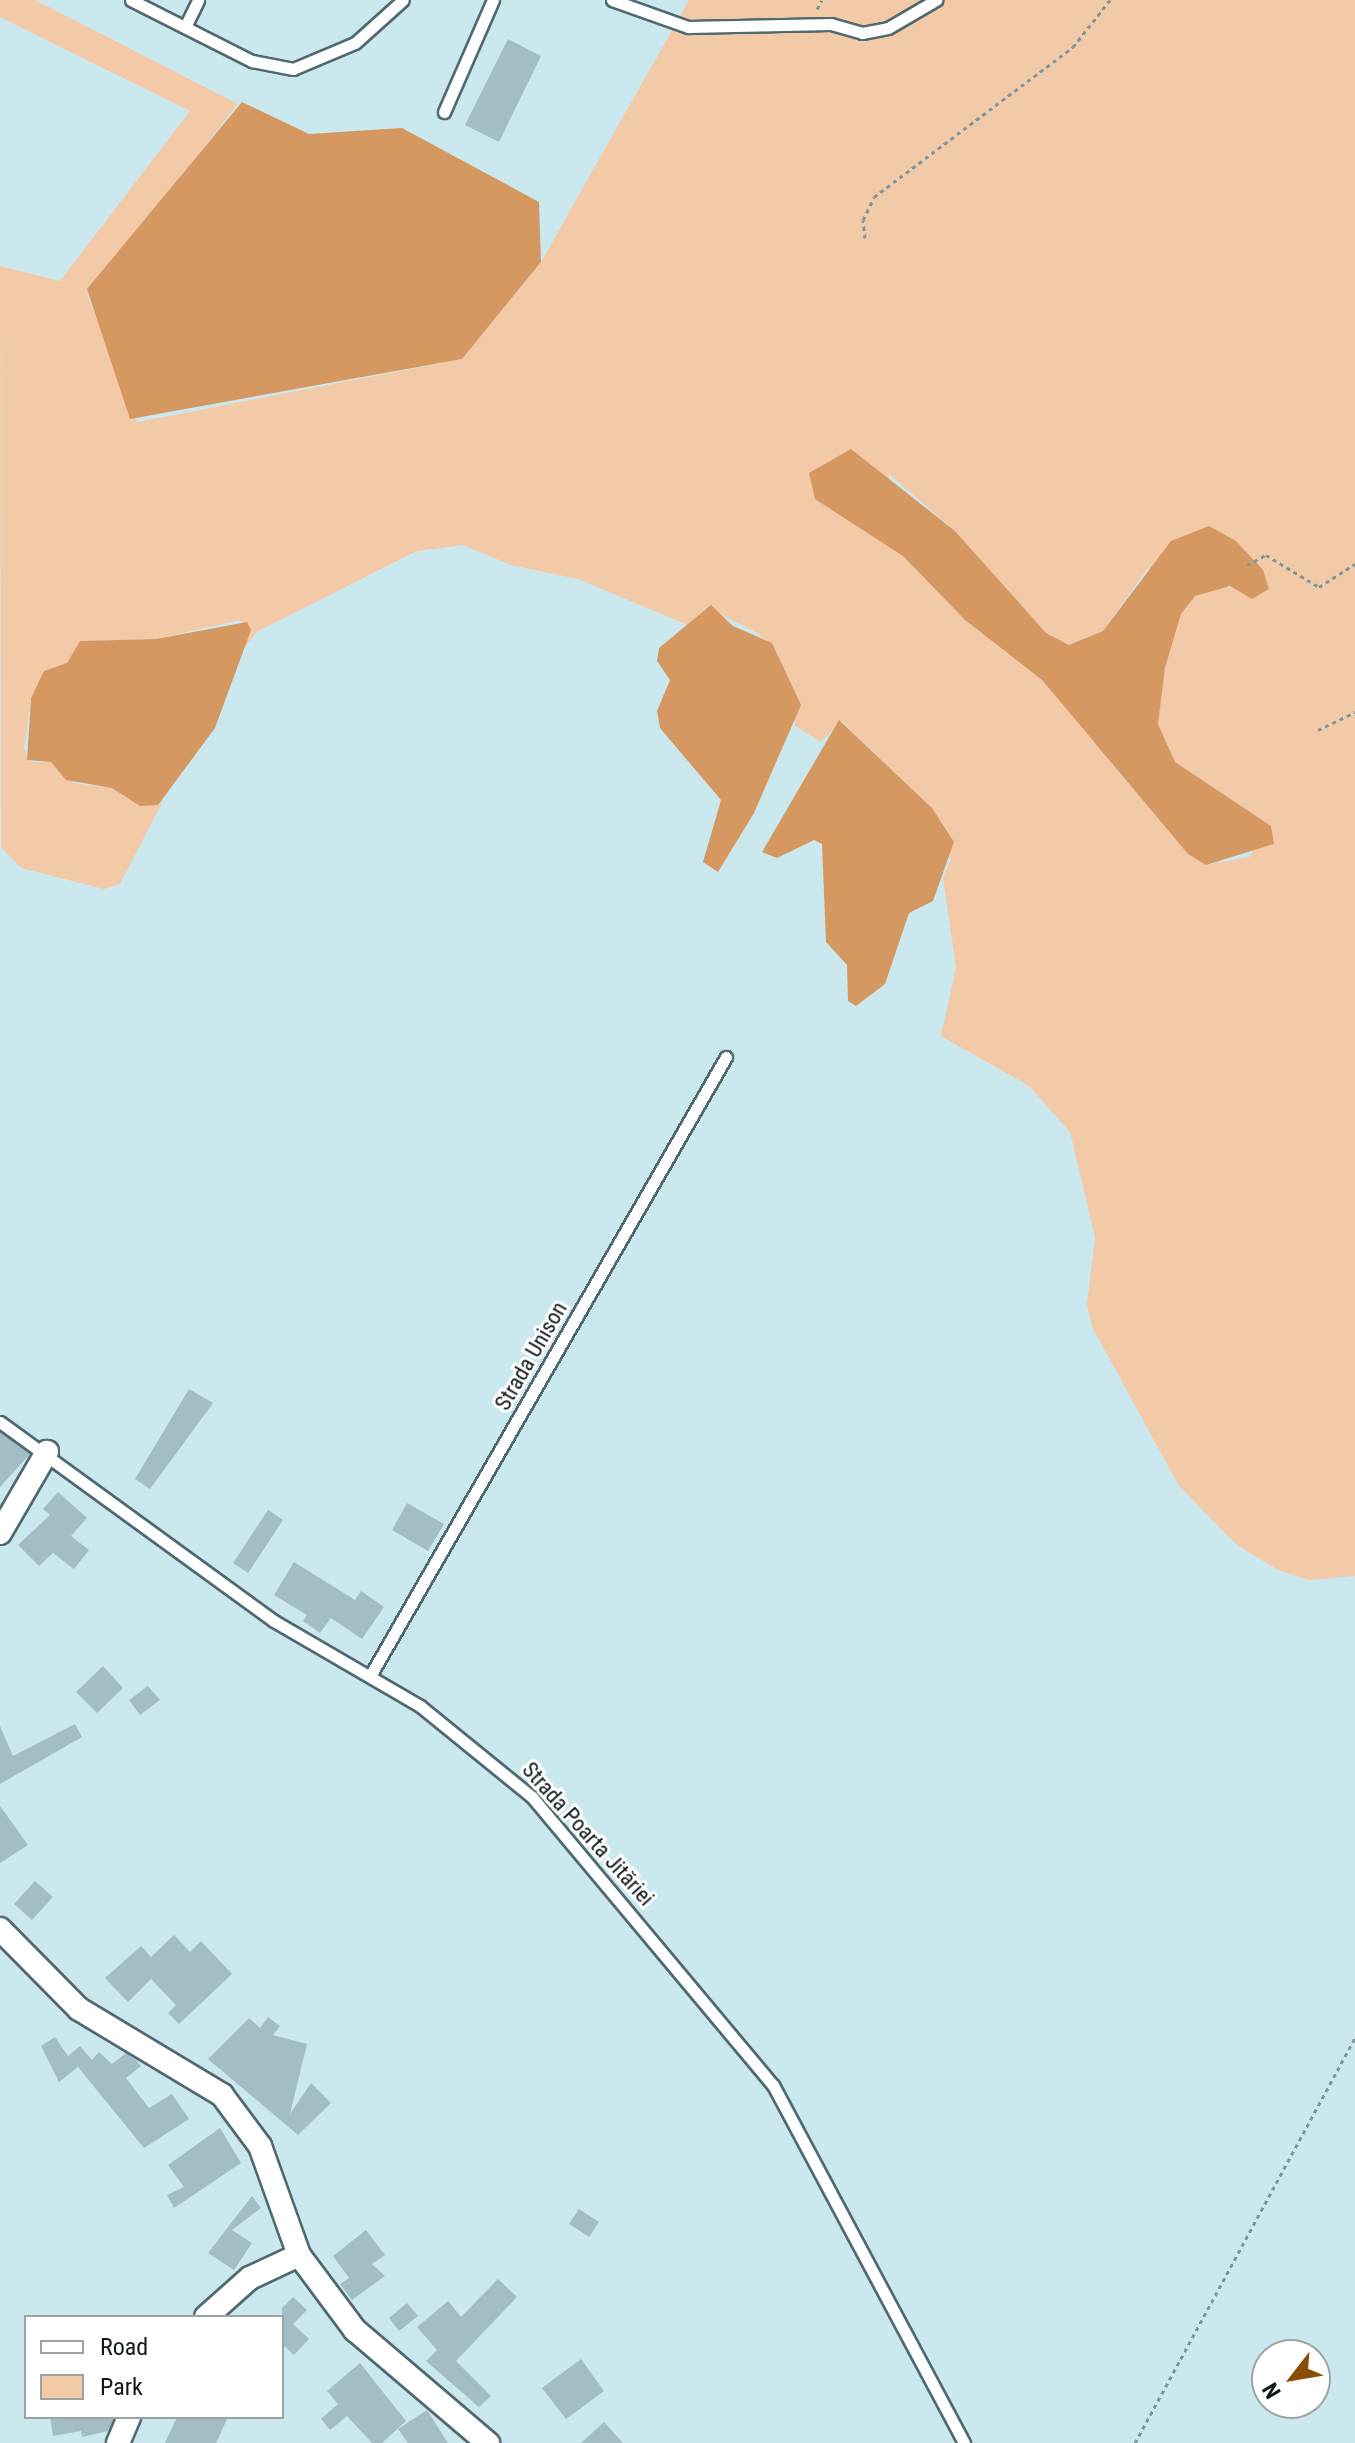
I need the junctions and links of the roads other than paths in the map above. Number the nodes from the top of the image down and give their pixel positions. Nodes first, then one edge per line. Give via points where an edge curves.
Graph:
1 (131, 0) edge
2 (198, 0) edge
3 (403, 0) edge
4 (493, 0) edge
5 (612, 0) edge
6 (936, 0) edge
7 (185, 27) junction
8 (444, 112) dead end
9 (726, 1057) dead end
10 (0, 1422) edge
11 (47, 1452) junction
12 (0, 1533) edge
13 (370, 1676) junction
14 (0, 1929) edge
15 (299, 2255) junction
16 (208, 2315) edge
17 (128, 2419) edge
18 (118, 2443) edge
19 (488, 2443) edge
20 (964, 2443) edge

1 - 7 lane
2 - 7 lane
3 - 7 lane via 355,43 293,69 252,61
4 - 8 lane
5 - 6 lane via 688,27 831,24 862,33 888,28
9 - 13 lane, Strada Unison
10 - 11 lane, Strada Poarta Jităriei
11 - 12 street
11 - 13 lane, Strada Poarta Jităriei via 274,1621
13 - 20 lane, Strada Poarta Jităriei via 477,1747 532,1797 773,2085
14 - 15 street via 79,2009 228,2102 260,2146
15 - 16 street via 250,2278
15 - 19 street via 355,2330
17 - 18 street

